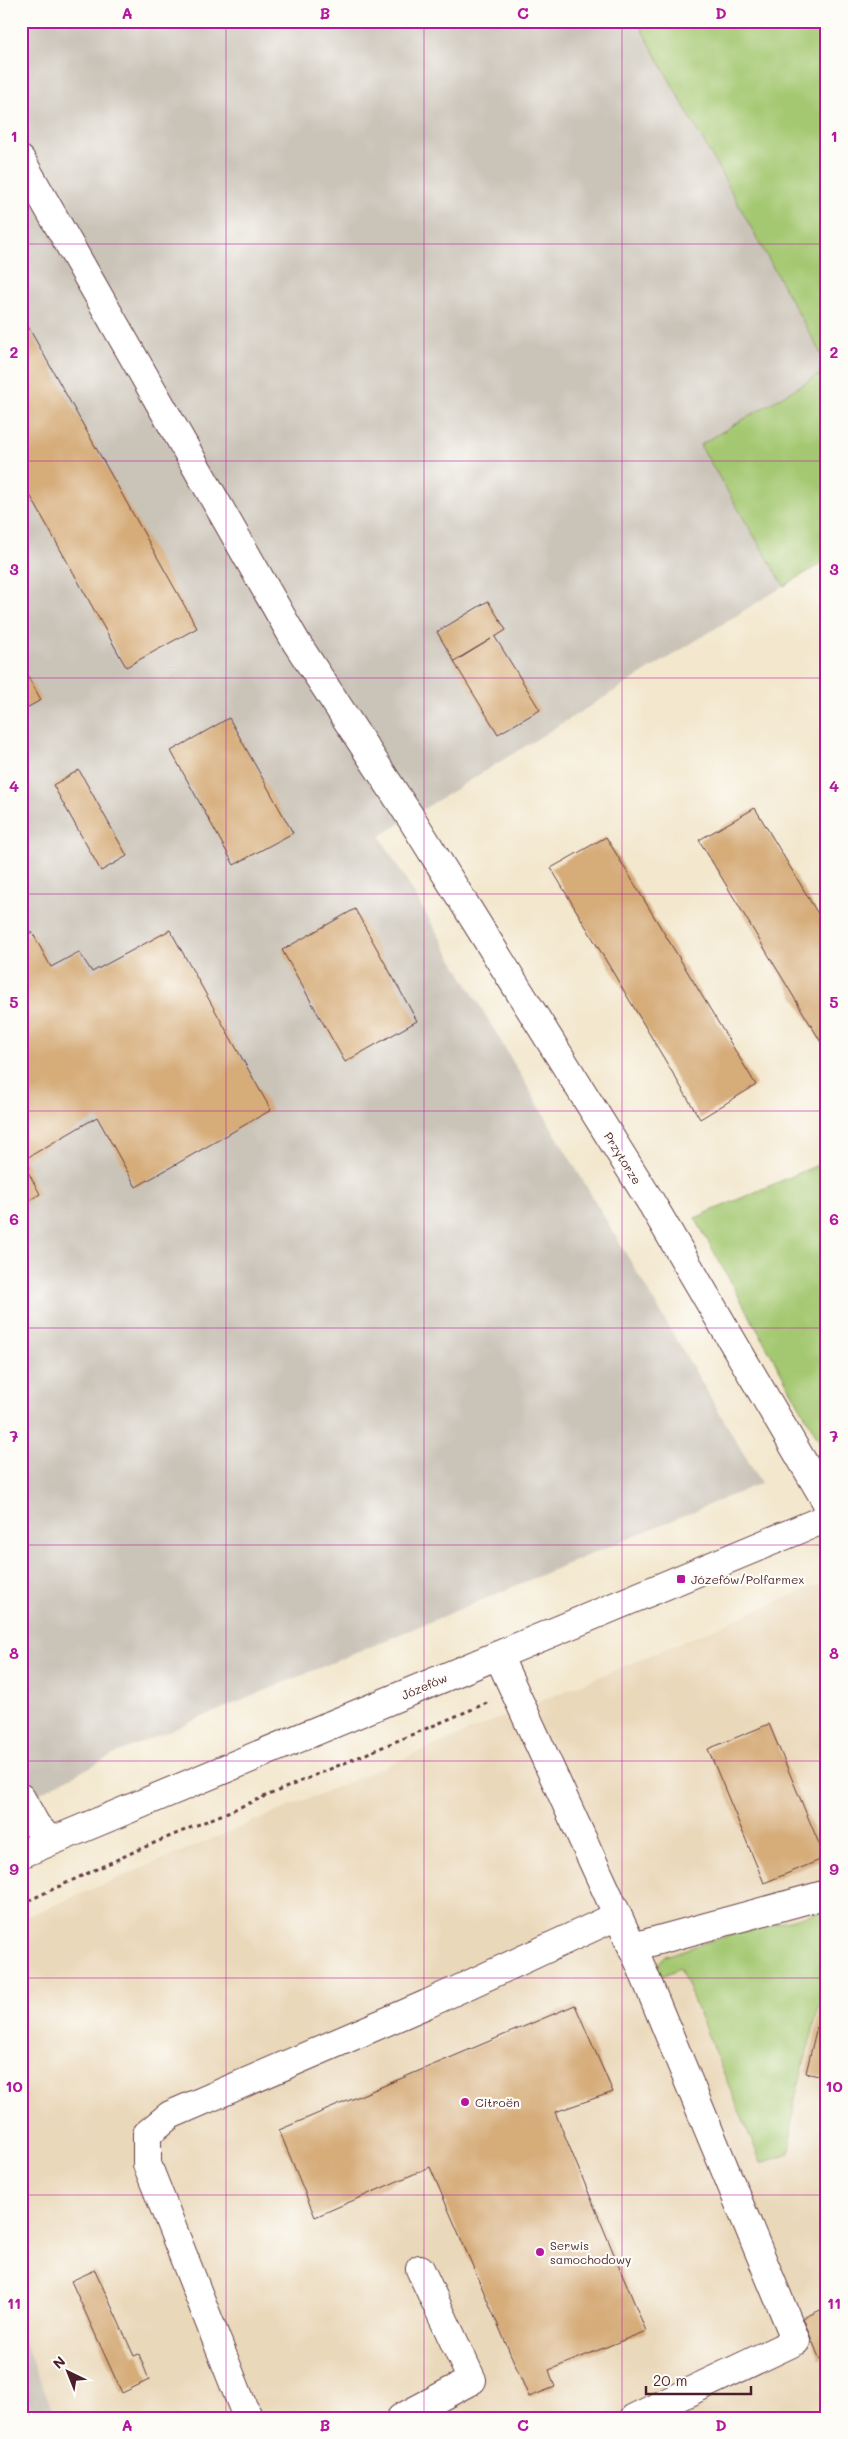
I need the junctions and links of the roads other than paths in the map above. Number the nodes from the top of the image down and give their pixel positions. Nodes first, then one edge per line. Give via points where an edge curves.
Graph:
1 (21, 160) edge
2 (827, 1503) edge
3 (827, 1518) edge
4 (498, 1655) junction
5 (21, 1798) edge
6 (51, 1841) junction
7 (21, 1854) edge
8 (827, 1894) edge
9 (617, 1916) junction
10 (633, 1947) junction
11 (420, 2269) dead end
12 (249, 2418) edge
13 (401, 2418) edge
14 (634, 2418) edge

1 - 2 street, Przytorze via 296,642 652,1204
3 - 4 street, Józefów
4 - 6 street, Józefów
4 - 9 street
5 - 6 street via 36,1825
6 - 7 street, Józefów
8 - 10 street
9 - 10 street
9 - 12 street via 427,2004 170,2115 147,2134 147,2164
10 - 14 street via 796,2341
11 - 13 street via 472,2380

